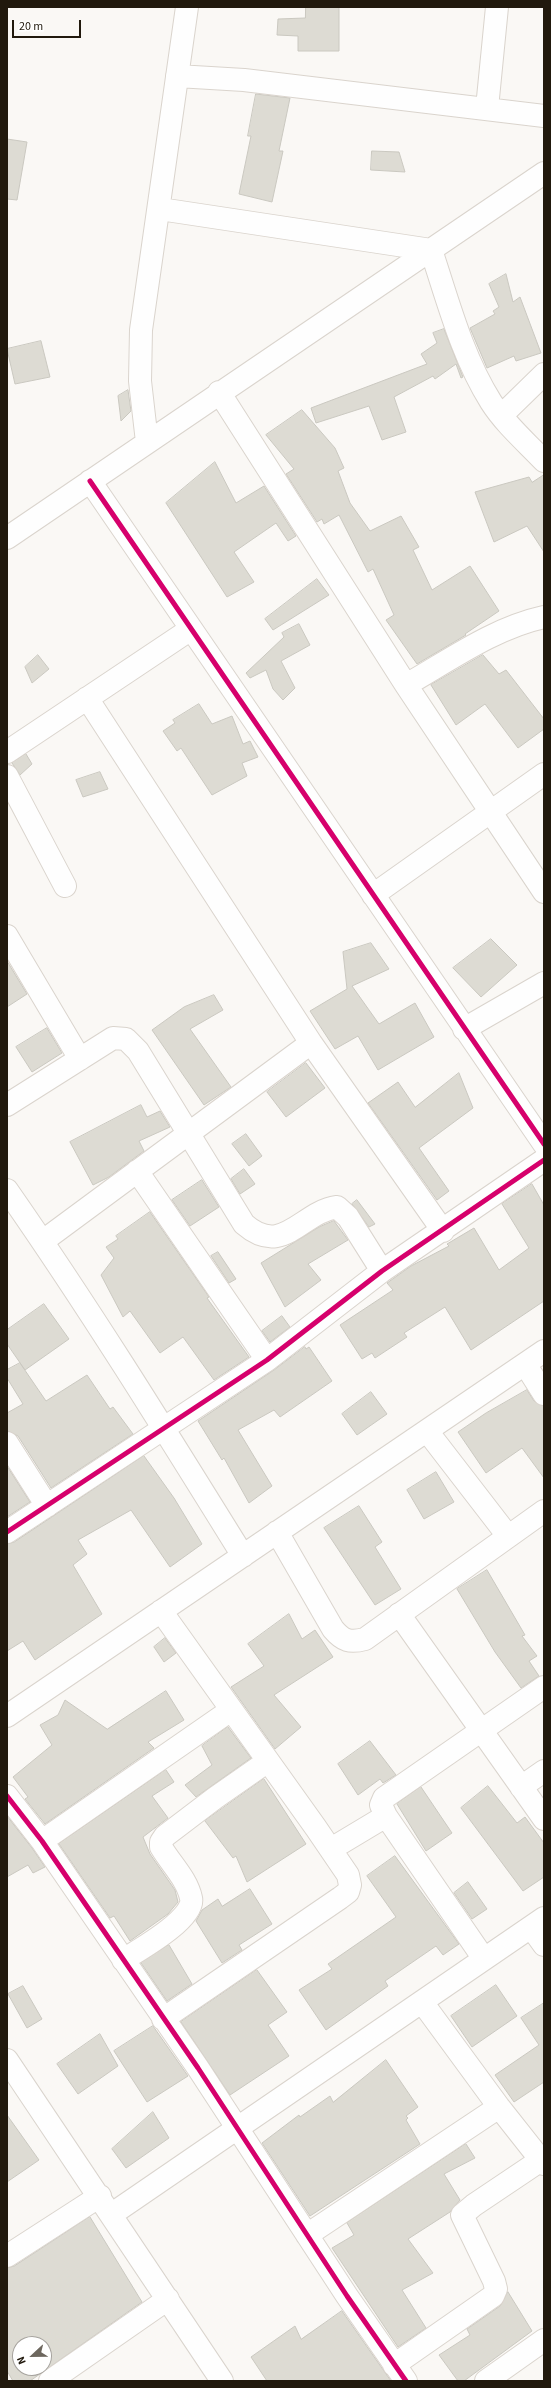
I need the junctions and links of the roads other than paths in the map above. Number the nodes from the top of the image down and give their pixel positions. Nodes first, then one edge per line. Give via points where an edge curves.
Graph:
1 (187, 7) edge
2 (498, 7) edge
3 (177, 76) junction
4 (487, 108) junction
5 (544, 116) edge
6 (544, 173) edge
7 (160, 209) junction
8 (431, 250) junction
9 (544, 374) edge
10 (219, 392) junction
11 (502, 415) junction
12 (147, 442) junction
13 (544, 461) edge
14 (90, 481) junction
15 (7, 538) edge
16 (544, 617) edge
17 (191, 629) junction
18 (406, 685) junction
19 (87, 698) junction
20 (7, 752) edge
21 (544, 774) edge
22 (7, 776) edge
23 (489, 813) junction
24 (65, 886) dead end
25 (544, 892) edge
26 (373, 895) junction
27 (7, 936) edge
28 (544, 983) edge
29 (464, 1029) junction
30 (311, 1043) junction
31 (80, 1059) junction
32 (7, 1105) edge
33 (188, 1133) junction
34 (544, 1144) edge
35 (544, 1160) edge
36 (137, 1171) junction
37 (7, 1190) edge
38 (443, 1231) junction
39 (43, 1241) junction
40 (382, 1271) junction
41 (544, 1351) edge
42 (266, 1360) junction
43 (524, 1364) junction
44 (544, 1394) edge
45 (164, 1428) junction
46 (426, 1431) junction
47 (7, 1443) edge
48 (47, 1506) junction
49 (544, 1511) edge
50 (7, 1532) edge
51 (277, 1532) junction
52 (508, 1536) junction
53 (243, 1556) junction
54 (161, 1611) junction
55 (399, 1614) junction
56 (544, 1687) edge
57 (231, 1710) junction
58 (7, 1716) edge
59 (482, 1731) junction
60 (268, 1761) junction
61 (544, 1771) edge
62 (521, 1787) junction
63 (7, 1796) edge
64 (386, 1816) junction
65 (544, 1819) edge
66 (42, 1841) junction
67 (331, 1849) junction
68 (537, 1922) edge
69 (544, 1945) edge
70 (484, 1959) junction
71 (123, 1960) junction
72 (422, 2002) junction
73 (163, 2019) junction
74 (7, 2060) edge
75 (499, 2107) junction
76 (237, 2130) junction
77 (541, 2157) edge
78 (100, 2196) junction
79 (112, 2214) junction
80 (307, 2235) junction
81 (7, 2256) edge
82 (168, 2299) junction
83 (544, 2340) edge
84 (400, 2373) edge
85 (63, 2377) edge
86 (222, 2381) edge
87 (486, 2381) edge

1 - 3 street
2 - 4 street
3 - 4 street via 244,80
3 - 7 street
4 - 5 street
6 - 8 street
7 - 8 street
7 - 12 street via 141,330 140,381
8 - 10 street
8 - 11 street via 467,357
9 - 11 street
10 - 12 street
10 - 18 street
11 - 13 street
12 - 14 street
14 - 15 street
14 - 17 street
16 - 18 street via 528,620 484,639
17 - 19 street
17 - 26 street
18 - 23 street
19 - 20 street
19 - 30 street
21 - 23 street
22 - 24 street
23 - 25 street
23 - 26 street
26 - 29 street
27 - 31 street
28 - 29 street
29 - 34 street
30 - 33 street
30 - 38 street
31 - 32 street
31 - 33 street via 113,1038 126,1039 138,1050
33 - 36 street
33 - 40 street via 244,1224 253,1232 267,1237 283,1236 328,1208 337,1207 348,1217
35 - 38 street
36 - 39 street
36 - 42 street
37 - 39 street
38 - 40 street
39 - 45 street
40 - 42 street
41 - 43 street
42 - 45 street
43 - 44 street
43 - 46 street
45 - 48 street
45 - 53 street
46 - 51 street
46 - 52 street
47 - 48 street
48 - 50 street
49 - 52 street
51 - 53 street
51 - 55 street via 341,1639 353,1642 365,1639
52 - 55 street
53 - 54 street
54 - 57 street
54 - 58 street
55 - 59 street
56 - 59 street
57 - 60 street
57 - 66 street
59 - 62 street
59 - 64 street via 384,1798 381,1805
60 - 67 street
60 - 71 street via 165,1836 161,1842 162,1847 186,1885 191,1907 183,1918
61 - 62 street
62 - 65 street
63 - 66 street
64 - 67 street
64 - 70 street
66 - 71 street
67 - 73 street via 348,1875 348,1892
68 - 69 street
68 - 70 street
70 - 72 street
71 - 73 street
72 - 75 street
72 - 76 street
73 - 76 street
74 - 78 street
75 - 77 street
75 - 80 street
76 - 79 street
76 - 80 street
77 - 84 street via 462,2215 494,2281 496,2289 493,2296
78 - 79 street
78 - 81 street
79 - 82 street
80 - 84 street
82 - 85 street
82 - 86 street
83 - 87 street

